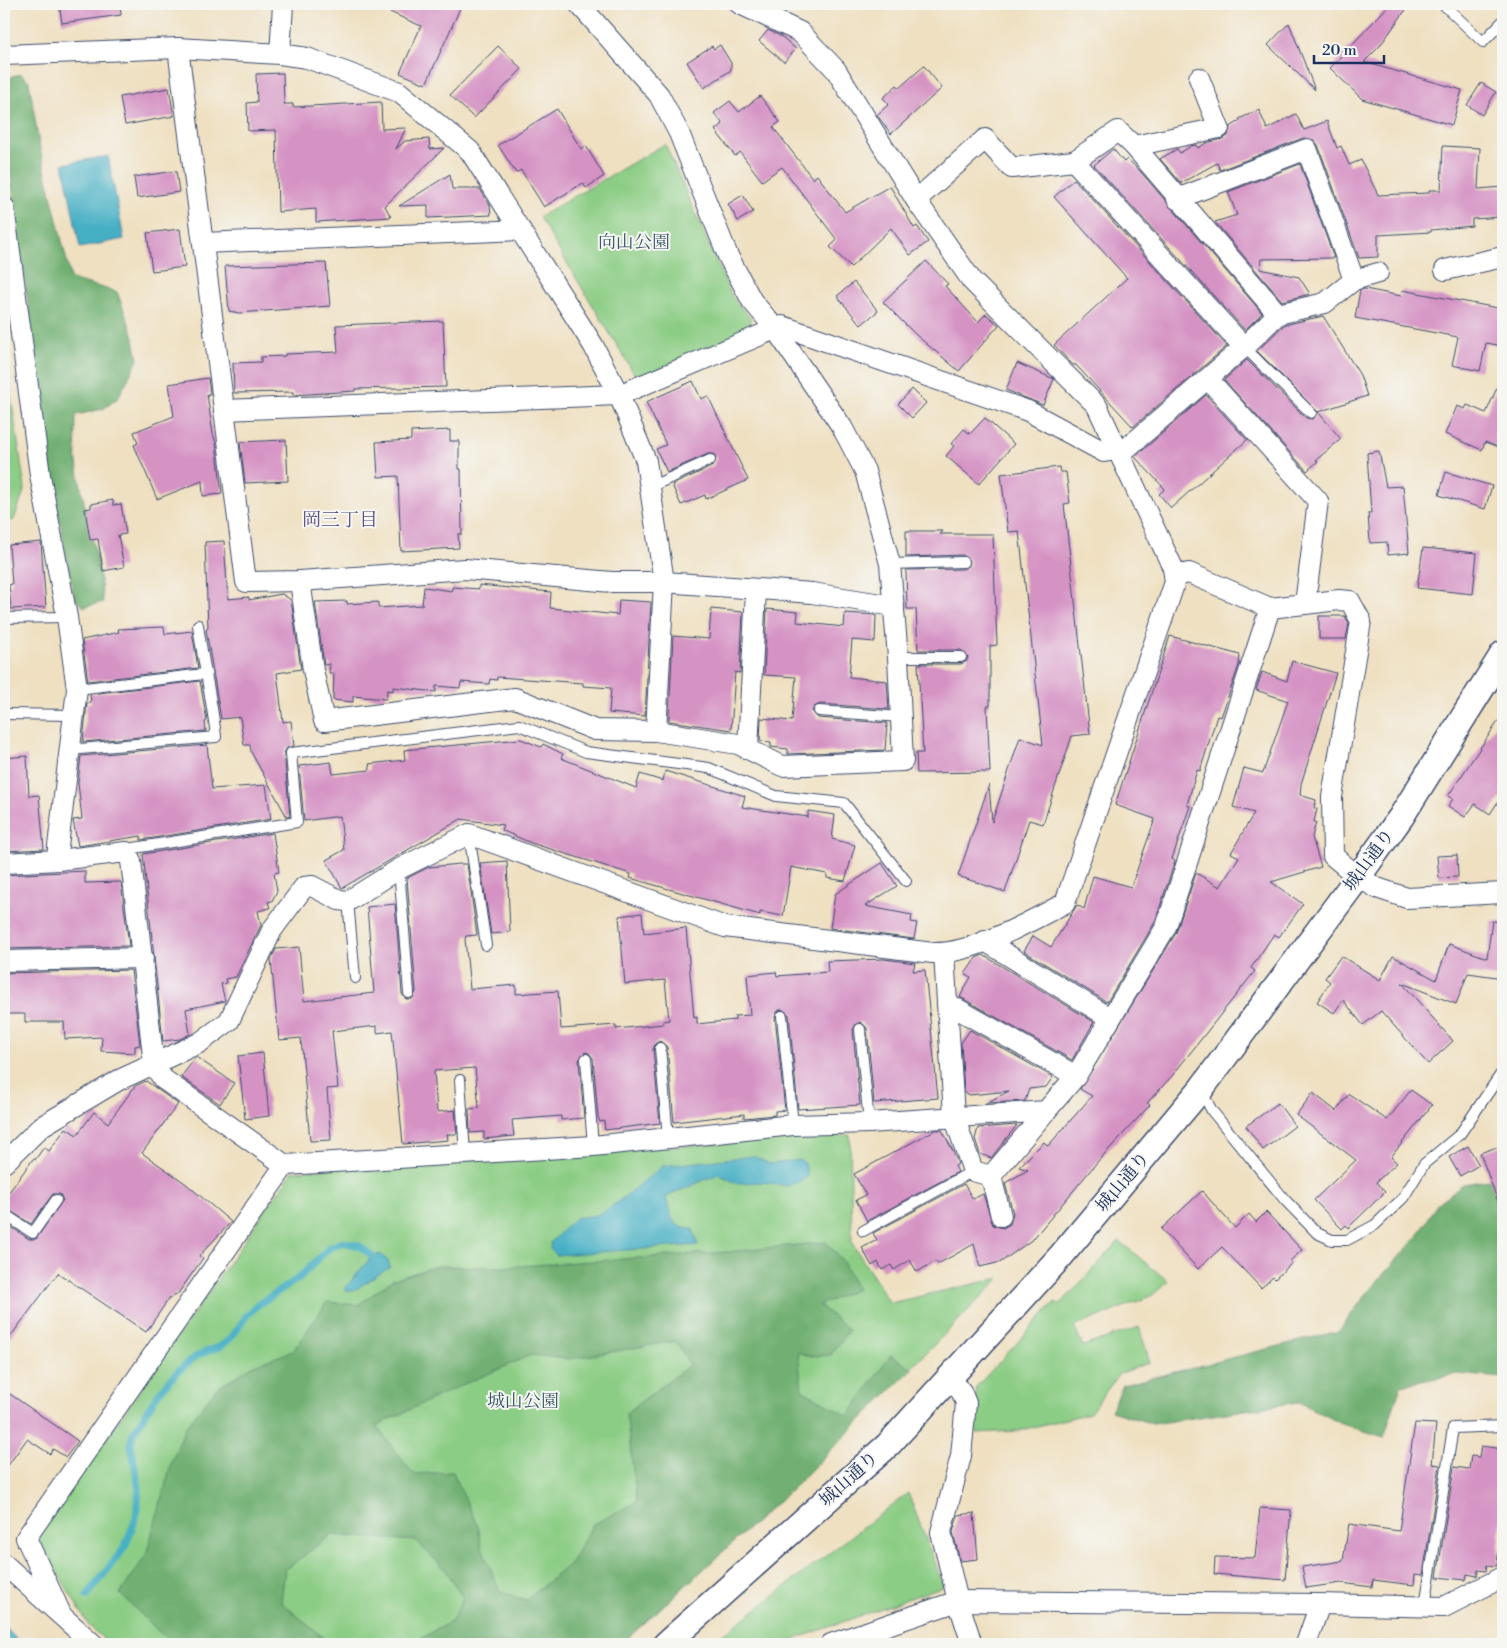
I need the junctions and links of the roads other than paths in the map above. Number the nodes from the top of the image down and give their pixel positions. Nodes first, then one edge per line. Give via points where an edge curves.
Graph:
1 (283, 4) edge
2 (579, 4) edge
3 (740, 4) edge
4 (1446, 4) edge
5 (1503, 21) edge
6 (178, 48) junction
7 (280, 54) junction
8 (4, 55) edge
9 (1199, 78) dead end
10 (1134, 146) junction
11 (1074, 161) junction
12 (1177, 199) junction
13 (916, 200) junction
14 (4, 207) edge
15 (521, 230) junction
16 (203, 243) junction
17 (1503, 257) edge
18 (1446, 270) dead end
19 (1378, 273) dead end
20 (1354, 280) junction
21 (1278, 314) junction
22 (774, 327) junction
23 (1244, 347) junction
24 (1208, 379) junction
25 (619, 395) junction
26 (224, 410) junction
27 (1310, 414) dead end
28 (1116, 449) junction
29 (710, 460) dead end
30 (650, 487) junction
31 (963, 562) dead end
32 (890, 564) junction
33 (1175, 576) junction
34 (300, 580) junction
35 (664, 582) junction
36 (756, 590) junction
37 (1305, 604) junction
38 (894, 606) junction
39 (1270, 608) junction
40 (67, 617) junction
41 (4, 618) edge
42 (198, 625) dead end
43 (1503, 654) edge
44 (898, 657) junction
45 (961, 657) dead end
46 (204, 674) junction
47 (77, 689) junction
48 (820, 712) dead end
49 (4, 714) edge
50 (74, 715) junction
51 (901, 717) junction
52 (656, 731) junction
53 (748, 749) junction
54 (68, 750) junction
55 (469, 834) junction
56 (126, 852) junction
57 (58, 860) junction
58 (4, 863) edge
59 (399, 869) junction
60 (1358, 877) junction
61 (906, 881) dead end
62 (1503, 894) edge
63 (348, 901) junction
64 (985, 940) junction
65 (486, 945) dead end
66 (944, 953) junction
67 (143, 958) junction
68 (4, 961) edge
69 (355, 978) dead end
70 (409, 993) dead end
71 (947, 1004) junction
72 (782, 1016) dead end
73 (1110, 1018) junction
74 (860, 1029) dead end
75 (660, 1048) dead end
76 (586, 1059) dead end
77 (154, 1065) junction
78 (1503, 1070) edge
79 (1076, 1076) junction
80 (460, 1080) dead end
81 (1200, 1089) junction
82 (1046, 1111) junction
83 (954, 1116) junction
84 (869, 1123) junction
85 (793, 1125) junction
86 (668, 1138) junction
87 (593, 1146) junction
88 (465, 1154) junction
89 (4, 1163) edge
90 (285, 1165) junction
91 (982, 1174) junction
92 (56, 1200) dead end
93 (4, 1214) edge
94 (1002, 1216) dead end
95 (863, 1231) dead end
96 (949, 1380) junction
97 (1503, 1426) edge
98 (4, 1564) edge
99 (1503, 1577) edge
100 (958, 1601) junction
101 (1320, 1604) junction
102 (1424, 1606) junction
103 (61, 1614) junction
104 (93, 1644) edge
105 (666, 1644) edge
106 (831, 1644) edge
107 (972, 1644) edge
108 (1306, 1644) edge

1 - 7 street
2 - 22 street via 659,95 679,132 728,256 752,301
3 - 13 street via 800,32 836,70
4 - 5 lane via 1483,42
6 - 7 street
6 - 8 street
6 - 16 street
7 - 15 street via 307,58 399,92 470,151
9 - 10 street via 1220,128
10 - 11 street via 1118,131
10 - 12 street
11 - 13 street via 1012,168 984,139
11 - 23 street
12 - 20 street via 1307,149
12 - 21 street
13 - 28 street via 972,281 1097,406
14 - 40 street via 40,475
15 - 16 street
15 - 25 street via 593,345
16 - 26 street
17 - 18 street
19 - 20 street
20 - 21 street via 1325,303
21 - 23 street
22 - 25 street
22 - 28 street via 782,326 1028,411 1104,452
22 - 32 street via 842,427 865,471
23 - 24 street
23 - 27 lane
24 - 28 street via 1126,448
24 - 37 street via 1318,501
25 - 26 street
25 - 30 street via 646,461
26 - 34 street via 246,582
28 - 33 street
29 - 30 lane
30 - 35 street
31 - 32 lane
32 - 38 street
33 - 39 street via 1189,573
33 - 64 street via 1065,903 1002,935
34 - 35 street via 465,569 612,582
34 - 52 street via 312,670 324,721 515,698 595,730
35 - 36 street
35 - 52 street
36 - 38 street via 812,593
36 - 53 street
37 - 39 street
37 - 60 street via 1350,601 1361,621 1332,797 1333,856
38 - 44 street
39 - 73 street via 1166,927
40 - 41 lane
40 - 47 street
42 - 46 lane
43 - 60 street, 城山通り via 1401,817
44 - 45 lane
44 - 51 street
46 - 47 lane
46 - 54 lane via 211,691 216,737
47 - 50 street
48 - 51 lane
49 - 50 lane
50 - 54 street
51 - 53 street via 903,761 782,766
52 - 53 street via 738,744
54 - 57 street
55 - 59 street
55 - 65 lane
55 - 66 street via 725,927
56 - 57 street
56 - 61 lane via 134,848 297,822 291,753 519,724 586,752 709,768 776,796 844,803
56 - 67 street via 131,860
57 - 58 street
59 - 63 street
59 - 70 lane
60 - 62 street via 1377,888 1407,898
60 - 81 street, 城山通り
63 - 69 lane
63 - 77 street via 339,900 312,886 304,887 272,930 229,1021 199,1042
64 - 66 street
64 - 73 street
66 - 71 street
67 - 68 street
67 - 77 street
71 - 79 street
71 - 83 street
72 - 85 lane
73 - 79 street
74 - 84 lane
75 - 86 lane
76 - 87 lane
77 - 89 street via 119,1080 42,1126
77 - 90 street via 163,1079
78 - 81 lane via 1460,1134 1424,1164 1403,1198 1374,1225 1348,1240 1332,1240 1317,1233 1285,1200 1212,1111
79 - 82 street
80 - 88 lane
81 - 96 street, 城山通り via 1060,1257
82 - 83 street
82 - 91 street
83 - 84 street
83 - 91 street
84 - 85 street
85 - 86 street
86 - 87 street
87 - 88 street
88 - 90 street
90 - 103 street via 26,1538
91 - 94 street
91 - 95 lane
92 - 93 lane via 33,1232
96 - 100 street via 966,1403 961,1456 941,1532
96 - 105 street, 城山通り via 888,1445
97 - 102 lane via 1453,1428
98 - 103 street
99 - 102 street via 1444,1608
100 - 101 street
100 - 106 street
100 - 107 street
101 - 102 street
101 - 108 street
103 - 104 street

